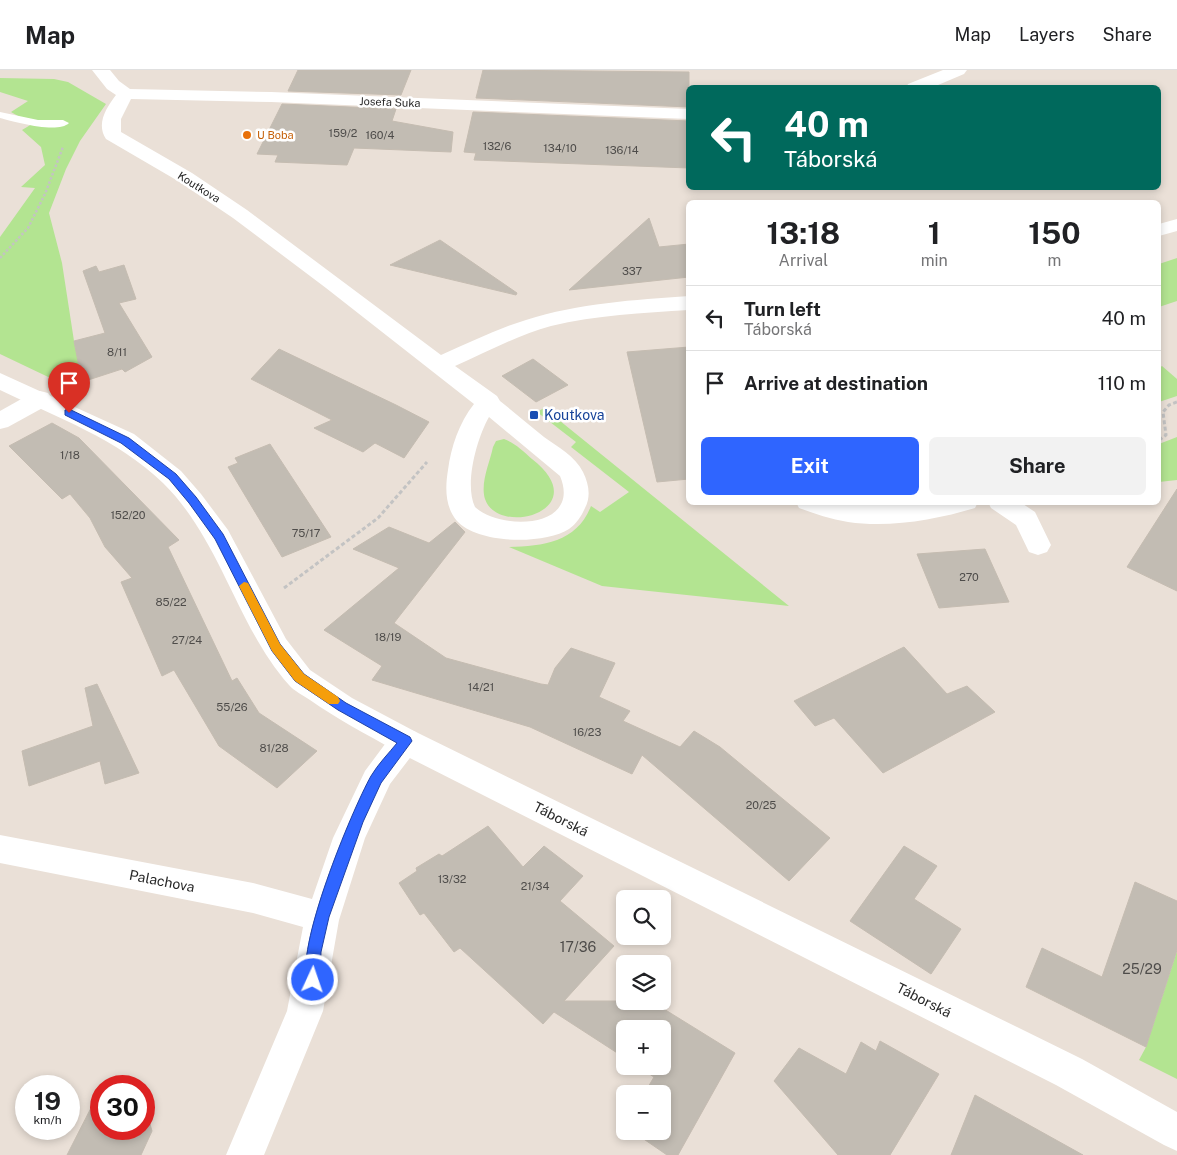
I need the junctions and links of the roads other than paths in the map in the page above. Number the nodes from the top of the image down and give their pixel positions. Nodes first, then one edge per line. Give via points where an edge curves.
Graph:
1 (101, 70) edge
2 (958, 70) edge
3 (921, 85) edge
4 (126, 94) junction
5 (686, 114) edge
6 (0, 115) edge
7 (63, 123) road end
8 (1177, 225) edge
9 (1161, 229) edge
10 (686, 303) edge
11 (438, 365) junction
12 (0, 381) edge
13 (40, 400) junction
14 (489, 402) junction
15 (0, 421) edge
16 (818, 505) edge
17 (946, 505) edge
18 (1005, 505) edge
19 (1038, 545) dead end
20 (405, 741) junction
21 (0, 849) edge
22 (322, 917) junction
23 (1177, 1132) edge
24 (245, 1155) edge

1 - 4 street via 113,85
2 - 3 street
4 - 5 street, Josefa Suka
4 - 11 street, Koutkova via 110,122 113,135 215,197
6 - 7 lane via 38,123
8 - 9 street
10 - 11 street via 571,315 543,322
11 - 14 street, Koutkova
12 - 13 street, Táborská
13 - 15 street
13 - 20 street, Táborská via 125,440 172,477 219,537 276,647 300,678 342,707
14 - 14 street, Koutkova via 570,472 577,487 577,502 567,518 550,527 502,530 482,524 465,513 458,498 459,471 477,416
16 - 17 street via 844,513 871,516
18 - 19 street via 1026,519
20 - 22 street via 376,779
20 - 23 street, Táborská via 1069,1072
21 - 22 street, Palachova via 253,898
22 - 24 street via 305,1011

